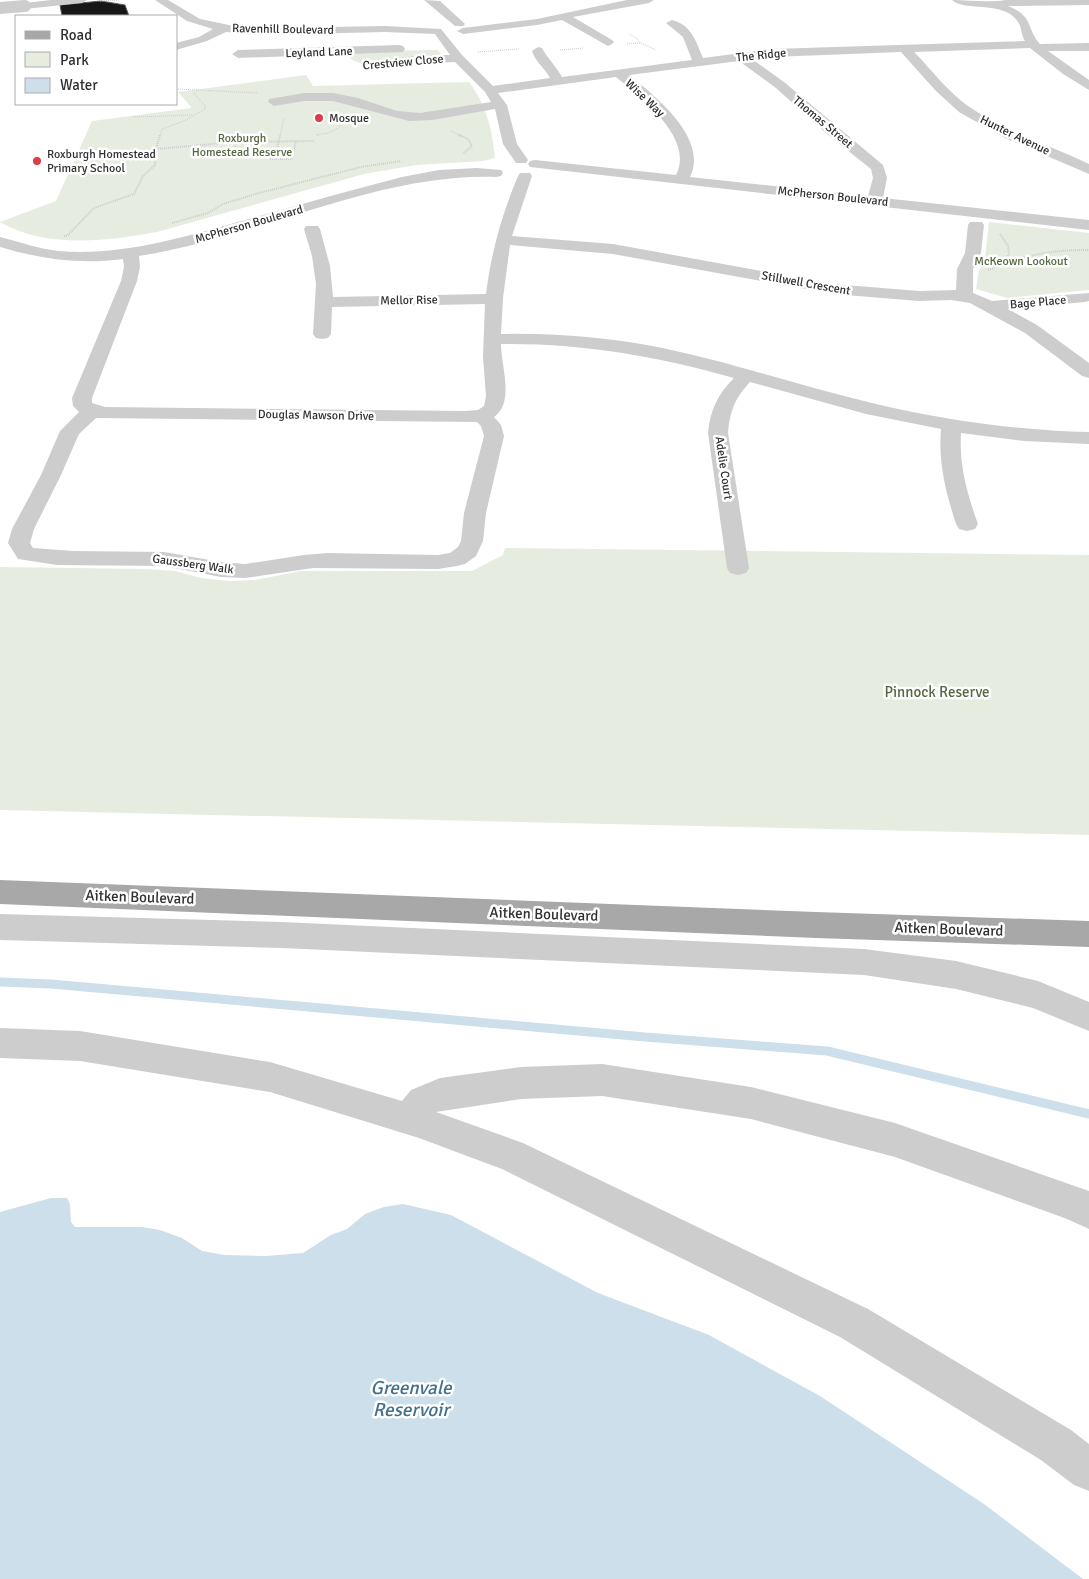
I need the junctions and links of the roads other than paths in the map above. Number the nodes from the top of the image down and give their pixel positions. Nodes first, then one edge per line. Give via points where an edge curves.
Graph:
1 (82, 0) edge
2 (160, 0) edge
3 (429, 0) edge
4 (591, 0) edge
5 (649, 0) edge
6 (957, 0) edge
7 (1020, 1) edge
8 (0, 2) edge
9 (1089, 2) edge
10 (25, 3) edge
11 (172, 4) edge
12 (608, 6) junction
13 (1000, 7) junction
14 (0, 8) edge
15 (446, 12) junction
16 (565, 17) junction
17 (672, 23) dead end
18 (509, 26) junction
19 (225, 28) junction
20 (439, 28) junction
21 (461, 28) junction
22 (527, 35) dead end
23 (608, 42) dead end
24 (178, 45) edge
25 (1036, 46) junction
26 (1089, 47) edge
27 (905, 48) junction
28 (400, 49) dead end
29 (538, 51) dead end
30 (455, 53) junction
31 (238, 54) dead end
32 (741, 57) junction
33 (697, 58) junction
34 (367, 66) dead end
35 (620, 68) junction
36 (558, 81) junction
37 (1089, 86) edge
38 (490, 90) junction
39 (277, 101) road end
40 (500, 105) junction
41 (510, 144) junction
42 (529, 168) junction
43 (501, 169) junction
44 (1089, 170) edge
45 (681, 179) junction
46 (517, 195) junction
47 (875, 200) junction
48 (1086, 224) edge
49 (976, 225) dead end
50 (312, 230) dead end
51 (1, 237) edge
52 (503, 240) junction
53 (131, 254) junction
54 (965, 287) junction
55 (1085, 297) dead end
56 (494, 299) junction
57 (324, 302) junction
58 (990, 306) junction
59 (322, 334) dead end
60 (494, 338) junction
61 (1089, 372) edge
62 (746, 376) junction
63 (92, 411) junction
64 (482, 415) junction
65 (951, 426) junction
66 (1089, 438) edge
67 (968, 524) dead end
68 (738, 568) dead end
69 (0, 892) edge
70 (0, 927) edge
71 (1089, 934) edge
72 (1089, 1017) edge
73 (0, 1042) edge
74 (408, 1119) junction
75 (1089, 1211) edge
76 (1089, 1470) edge

1 - 10 street
2 - 11 street, Ravenhill Boulevard
3 - 15 street
4 - 12 street
5 - 12 street
6 - 13 street
7 - 9 street
7 - 13 street
8 - 10 street
10 - 14 street, bridge
11 - 19 street, Ravenhill Boulevard via 197,22
12 - 16 street
13 - 25 street via 1022,18 1027,36
15 - 20 street via 447,17
15 - 21 street
16 - 18 street
16 - 23 street
17 - 33 street via 689,34
18 - 21 street
18 - 22 street
19 - 20 street, Ravenhill Boulevard via 280,31
19 - 24 street
20 - 21 street, Ravenhill Boulevard
20 - 30 street
21 - 30 street via 453,40
25 - 26 street, The Ridge
25 - 27 street, The Ridge
25 - 37 street
27 - 32 street, The Ridge via 803,51
27 - 44 street, Hunter Avenue via 950,96 979,119
28 - 31 street, Leyland Lane via 342,57
29 - 36 street
30 - 34 street, Crestview Close
30 - 38 street
32 - 33 street, The Ridge
32 - 47 street, Thomas Street via 780,85 878,168 880,178
33 - 35 street, The Ridge
33 - 35 street via 664,55
35 - 36 street, The Ridge
35 - 45 street, Wise Way via 679,134 687,151 687,167
36 - 38 street, The Ridge
38 - 40 street
39 - 40 street via 332,97 394,114 425,117
40 - 41 street
41 - 42 street
41 - 43 street
42 - 43 street, McPherson Boulevard
42 - 45 street, McPherson Boulevard
42 - 46 street
43 - 46 street
43 - 51 street, McPherson Boulevard via 428,170 375,177 134,243 99,246 52,244
43 - 53 street, McPherson Boulevard via 405,180 193,240
45 - 47 street, McPherson Boulevard
46 - 52 street
47 - 48 street, McPherson Boulevard
49 - 54 street
50 - 57 street via 323,269
51 - 53 street, McPherson Boulevard via 17,248 40,253 68,256
52 - 54 street, Stillwell Crescent via 613,249 841,290 919,296
52 - 56 street
53 - 63 street via 129,280 82,398 83,406
54 - 58 street, Stillwell Crescent via 974,298
55 - 58 street, Bage Place
56 - 57 street, Mellor Rise
56 - 60 street
57 - 59 street
58 - 61 street, Stillwell Crescent via 1031,329
60 - 62 street via 625,346
60 - 64 street via 495,400 492,408
62 - 65 street via 883,412
62 - 68 street, Adelie Court via 732,390 720,410 718,433
63 - 64 street, Douglas Mawson Drive
63 - 64 street, Gaussberg Walk via 70,431 23,529 19,543 26,554 45,558 179,560 218,570 247,571 316,560 438,562 457,559 468,551 472,541 475,513 494,436
65 - 66 street via 999,433
65 - 67 street via 950,469
69 - 71 main road, Aitken Boulevard
70 - 72 street via 282,935 864,962 956,975 1038,995
73 - 74 street via 80,1046 270,1077
74 - 75 street via 423,1101 440,1094 521,1083 602,1080 752,1103 895,1140
74 - 76 street via 511,1155 854,1323 1056,1446

